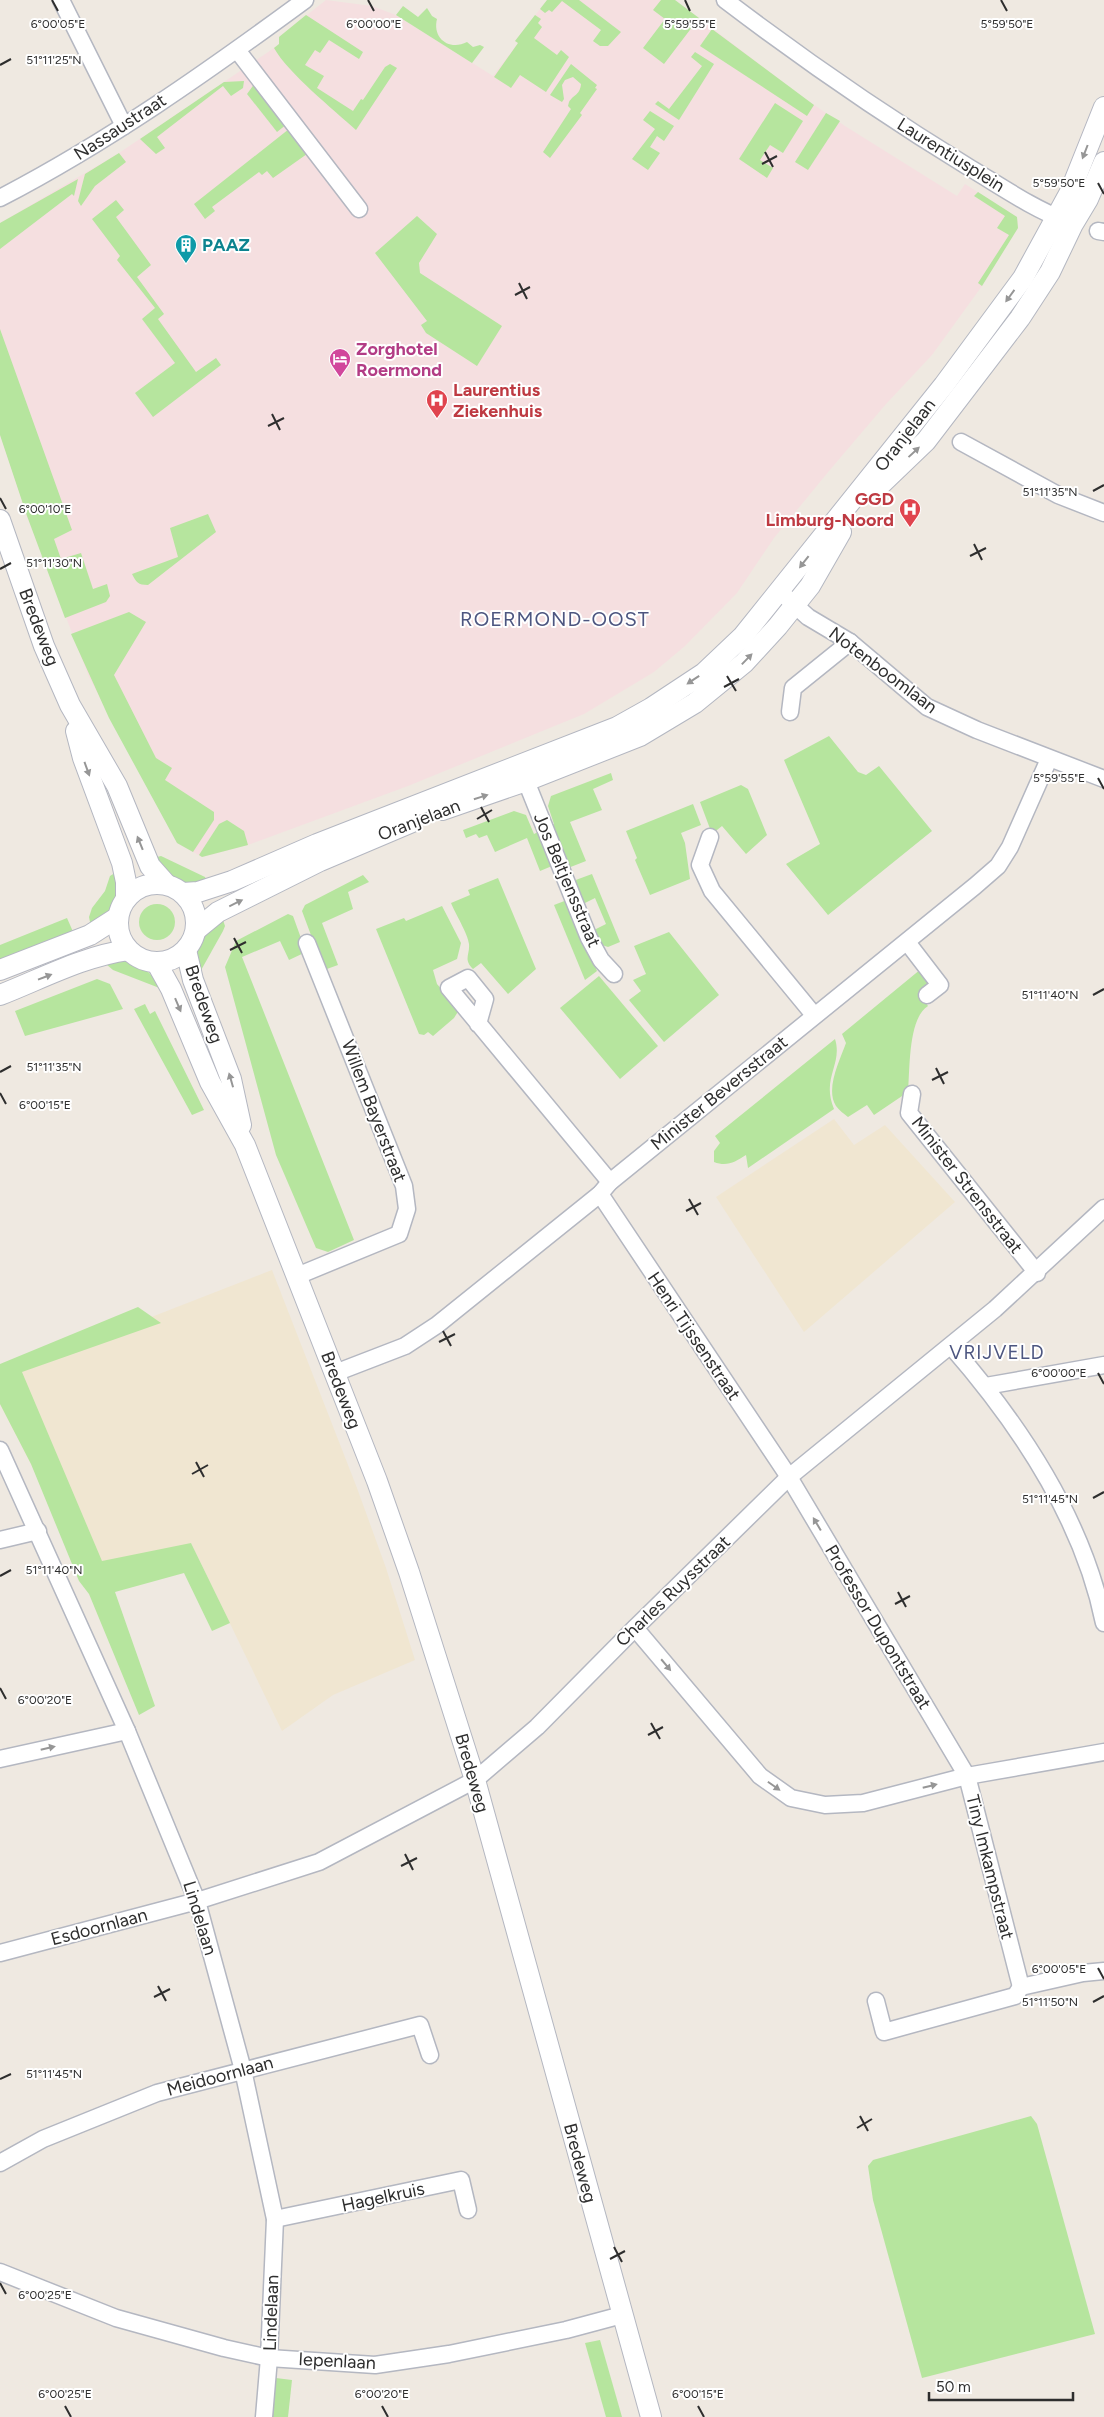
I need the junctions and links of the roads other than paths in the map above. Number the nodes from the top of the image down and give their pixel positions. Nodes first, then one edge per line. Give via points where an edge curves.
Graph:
1 (61, 0) edge
2 (305, 0) edge
3 (725, 0) edge
4 (237, 50) junction
5 (1104, 107) edge
6 (124, 126) junction
7 (1104, 162) edge
8 (0, 198) edge
9 (359, 209) dead end
10 (1065, 220) junction
11 (961, 442) dead end
12 (1104, 513) edge
13 (0, 520) edge
14 (787, 597) junction
15 (850, 642) junction
16 (70, 705) junction
17 (790, 712) dead end
18 (647, 722) junction
19 (1049, 759) junction
20 (1104, 779) edge
21 (526, 782) junction
22 (710, 837) dead end
23 (175, 888) junction
24 (126, 898) junction
25 (118, 917) junction
26 (196, 930) junction
27 (907, 942) junction
28 (307, 943) dead end
29 (128, 950) junction
30 (186, 950) junction
31 (156, 962) junction
32 (0, 970) edge
33 (614, 974) dead end
34 (0, 995) edge
35 (927, 996) dead end
36 (814, 1014) junction
37 (478, 1024) dead end
38 (912, 1094) dead end
39 (245, 1145) junction
40 (605, 1188) junction
41 (1104, 1208) edge
42 (1036, 1273) junction
43 (297, 1276) junction
44 (952, 1346) junction
45 (1104, 1365) edge
46 (335, 1372) junction
47 (986, 1386) junction
48 (0, 1450) edge
49 (789, 1477) junction
50 (38, 1531) junction
51 (0, 1540) edge
52 (1104, 1623) edge
53 (635, 1628) junction
54 (127, 1731) junction
55 (1104, 1752) edge
56 (0, 1759) edge
57 (967, 1776) junction
58 (475, 1780) junction
59 (198, 1901) junction
60 (0, 1953) edge
61 (1104, 1972) edge
62 (1021, 1987) junction
63 (876, 2001) dead end
64 (430, 2055) dead end
65 (243, 2070) junction
66 (0, 2163) edge
67 (468, 2210) dead end
68 (275, 2219) junction
69 (0, 2272) edge
70 (622, 2314) junction
71 (269, 2358) junction
72 (264, 2417) edge
73 (650, 2417) edge

1 - 6 street
2 - 4 street, Nassaustraat
3 - 10 street, Laurentiusplein via 857,96 943,152 1034,207
4 - 6 street, Nassaustraat
4 - 9 street
5 -> 10 street, Oranjelaan via 1070,192
6 - 8 street, Nassaustraat
7 - 10 street, Oranjelaan via 1088,199
10 - 14 street, Oranjelaan
11 - 12 street via 1058,495
13 - 16 street, Bredeweg via 44,646
14 - 15 street, Notenboomlaan via 808,616
14 - 18 street, Oranjelaan
15 - 17 street via 793,688
15 - 19 street, Notenboomlaan via 927,706
23 -> 16 street, Bredeweg via 150,866 117,786
16 -> 24 street, Bredeweg via 83,758 122,864
18 - 21 street, Oranjelaan
18 - 23 street, Oranjelaan via 617,727 317,844 232,881 198,892
19 - 20 street, Notenboomlaan
19 - 27 street, Minister Beversstraat via 1010,847 998,866
26 -> 21 street, Oranjelaan via 218,912 320,861 449,807
21 - 33 street, Jos Beltjensstraat via 589,938
22 - 36 street via 700,865 712,891
23 - 24 street via 144,886
23 - 26 street via 194,910
24 - 25 street
25 - 29 street via 121,940
25 - 32 street via 90,935
26 - 30 street
27 - 35 street via 940,985
27 - 36 street, Minister Beversstraat
28 - 43 street, Willem Bayerstraat via 404,1186 407,1209 399,1234
29 - 31 street via 146,961
34 -> 29 street via 83,963
30 - 31 street via 172,959
39 -> 30 street, Bredeweg via 231,1079
31 -> 39 street, Bredeweg via 172,989 210,1082
36 - 40 street, Minister Beversstraat
37 - 40 street, Henri Tijssenstraat
38 - 42 street, Minister Strensstraat via 909,1113
39 - 43 street, Bredeweg
40 - 46 street, Minister Beversstraat via 437,1325 405,1346
40 - 49 street, Henri Tijssenstraat
41 - 42 street, Charles Ruysstraat
42 - 44 street, Charles Ruysstraat
43 - 46 street, Bredeweg
44 - 47 street
44 - 49 street, Charles Ruysstraat
45 - 47 street
46 - 58 street, Bredeweg via 409,1572
47 - 52 street via 1020,1431 1072,1524 1099,1599
48 - 50 street, Lindelaan
49 - 53 street, Charles Ruysstraat
57 -> 49 street, Professor Dupontstraat
50 - 51 street
50 - 54 street, Lindelaan
53 -> 57 street via 760,1776 791,1798 825,1805 863,1803
53 - 58 street, Charles Ruysstraat via 537,1728
56 -> 54 street
54 - 59 street, Lindelaan
55 - 57 street
57 - 62 street, Tiny Imkampstraat
58 - 59 street, Charles Ruysstraat via 319,1862
58 - 70 street, Bredeweg
59 - 60 street, Esdoornlaan
59 - 65 street, Lindelaan
61 - 62 street via 1083,1973
62 - 63 street via 1015,1996 884,2032
64 - 65 street, Meidoornlaan via 420,2025
65 - 66 street, Meidoornlaan via 157,2093 43,2139
65 - 68 street, Lindelaan
67 - 68 street, Hagelkruis via 460,2180
68 - 71 street, Lindelaan
69 - 71 street, Iepenlaan via 116,2318
70 - 71 street, Iepenlaan via 566,2330 449,2354 375,2365
70 - 73 street, Bredeweg
71 - 72 street, Lindelaan

